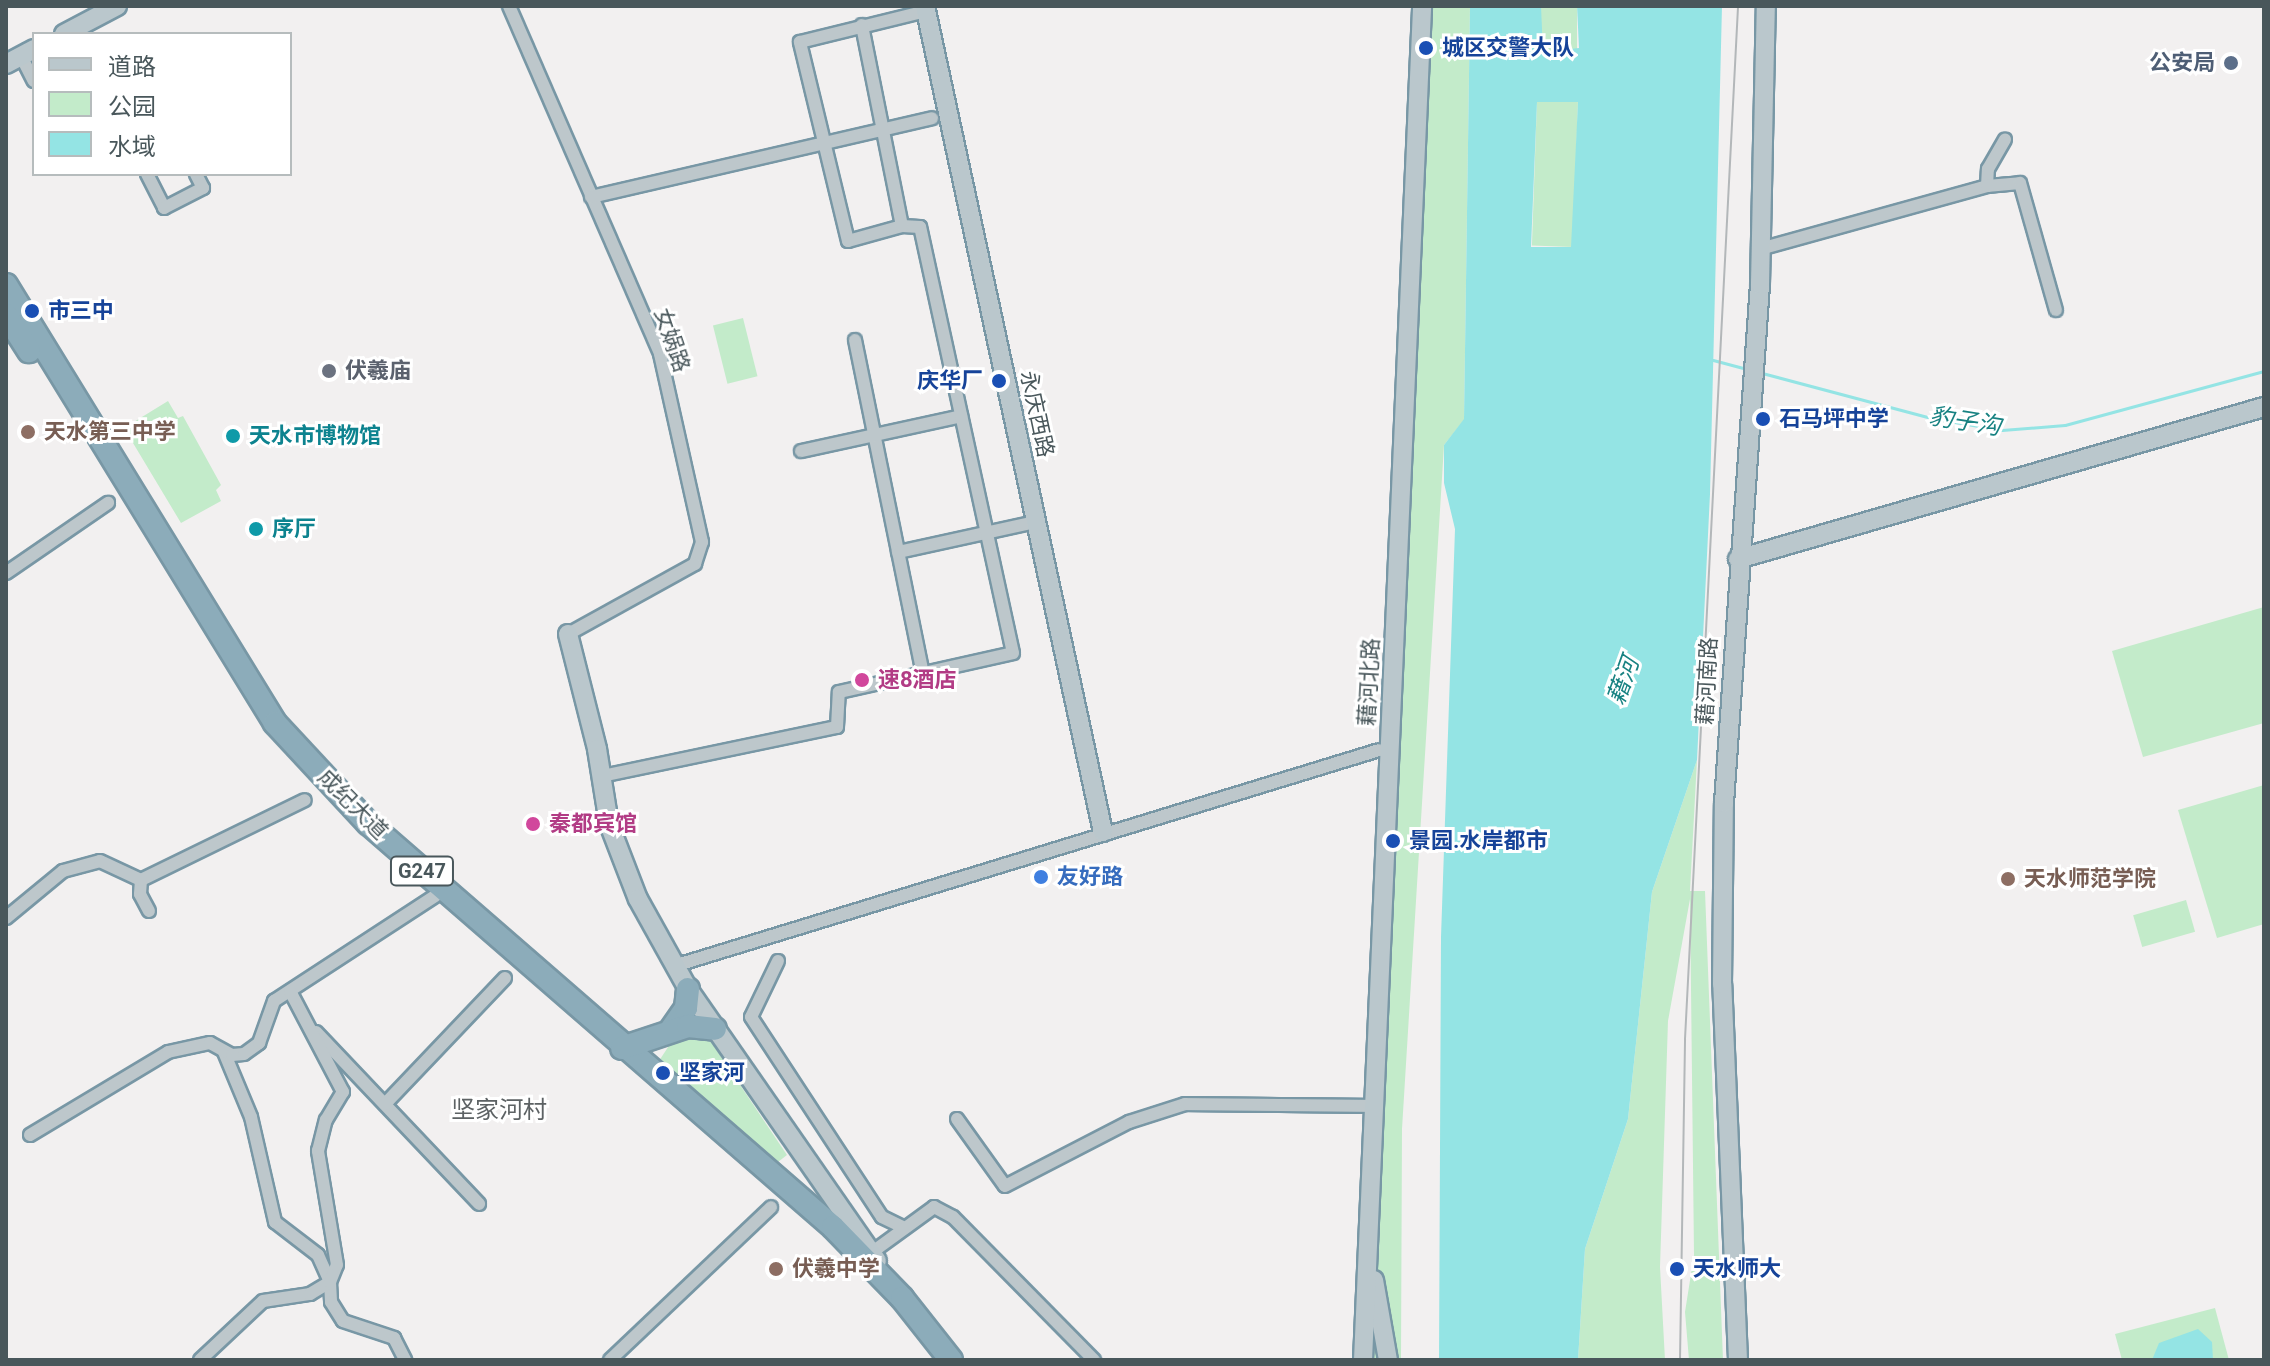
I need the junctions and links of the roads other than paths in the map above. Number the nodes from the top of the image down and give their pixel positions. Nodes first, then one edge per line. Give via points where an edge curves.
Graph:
1 (117, 6) edge
2 (509, 6) edge
3 (1413, 6) edge
4 (1422, 6) edge
5 (1766, 6) edge
6 (925, 9) edge
7 (862, 25) junction
8 (68, 32) edge
9 (20, 57) edge
10 (32, 78) edge
11 (932, 118) dead end
12 (883, 129) junction
13 (2005, 139) dead end
14 (824, 142) junction
15 (148, 176) edge
16 (197, 176) edge
17 (1987, 186) junction
18 (591, 197) junction
19 (902, 226) junction
20 (1760, 249) junction
21 (6, 285) edge
22 (2056, 310) dead end
23 (6, 315) edge
24 (855, 340) dead end
25 (2264, 407) edge
26 (961, 416) junction
27 (874, 435) junction
28 (801, 451) dead end
29 (108, 503) dead end
30 (1036, 522) junction
31 (987, 532) junction
32 (898, 552) junction
33 (1738, 559) junction
34 (6, 573) edge
35 (568, 634) joint
36 (923, 675) junction
37 (1379, 750) junction
38 (602, 776) junction
39 (305, 800) dead end
40 (1103, 832) junction
41 (141, 880) junction
42 (435, 896) junction
43 (149, 911) dead end
44 (6, 918) edge
45 (778, 961) dead end
46 (674, 966) junction
47 (505, 978) dead end
48 (688, 989) junction
49 (290, 991) junction
50 (305, 1020) junction
51 (715, 1029) junction
52 (670, 1031) junction
53 (622, 1048) junction
54 (224, 1052) junction
55 (385, 1104) junction
56 (1369, 1105) junction
57 (957, 1119) dead end
58 (30, 1135) dead end
59 (479, 1204) dead end
60 (771, 1207) dead end
61 (905, 1228) junction
62 (1363, 1250) junction
63 (871, 1253) junction
64 (330, 1282) junction
65 (902, 1298) junction
66 (1366, 1301) junction
67 (919, 1327) junction
68 (200, 1360) edge
69 (405, 1360) edge
70 (610, 1360) edge
71 (943, 1360) edge
72 (951, 1360) edge
73 (1094, 1360) edge
74 (1353, 1360) edge
75 (1363, 1360) edge
76 (1377, 1360) edge
77 (1388, 1360) edge
78 (1738, 1360) edge

1 - 8 main road
2 - 18 street, 女娲路
3 - 37 main road, 藉河北路
4 - 56 main road, 藉河北路
5 - 20 main road, 藉河南路
6 - 7 street
6 - 30 main road, 永庆西路
7 - 12 street
7 - 14 street via 800,42
9 - 10 street
11 - 12 street
12 - 14 street
12 - 19 street
13 - 17 street via 1988,169
14 - 18 street
14 - 19 street via 848,241
15 - 16 street via 164,208 203,188
17 - 20 street
17 - 22 street via 2020,183
18 - 35 street, 女娲路 via 660,354 702,542 695,564
19 - 26 street via 920,227
20 - 33 main road, 藉河南路
21 - 53 highway, 成纪大道 / G247 via 275,723 368,823
23 - 42 highway, 成纪大道 / G247 via 263,729 351,824
24 - 27 street
25 - 33 main road
26 - 27 street
26 - 31 street
27 - 28 street
27 - 32 street
29 - 34 street
30 - 31 street
30 - 40 main road, 永庆西路
31 - 32 street
31 - 36 street via 1013,653
32 - 36 street
33 - 78 main road, 藉河南路 via 1724,803 1722,984
35 - 38 main road
36 - 38 street via 839,692 837,727
37 - 40 street
37 - 56 main road, 藉河北路
38 - 46 main road via 613,837
39 - 41 street
40 - 46 street
41 - 43 street via 140,894
41 - 44 street via 100,861 63,871
42 - 49 street
42 - 67 highway, 成纪大道 / G247 via 830,1240
45 - 61 street via 751,1017 882,1217
46 - 48 main road
47 - 55 street
48 - 51 main road
48 - 52 highway via 686,1008
49 - 50 street
49 - 54 street via 274,1001 259,1043 244,1054
50 - 55 street
50 - 64 street via 343,1092 326,1120 318,1151 337,1265
51 - 52 highway via 688,1026
51 - 63 main road
52 - 53 highway
53 - 65 highway, 成纪大道 / G247 via 833,1227
54 - 58 street via 210,1043 168,1052
54 - 64 street via 251,1117 275,1222 318,1255
55 - 59 street
56 - 57 street via 1185,1104 1129,1122 1005,1186
56 - 62 main road, 藉河北路
60 - 70 street
61 - 63 street
61 - 73 street via 934,1207 953,1217
62 - 66 main road, 藉河北路
62 - 74 main road, 藉河北路
62 - 77 main road
63 - 65 main road
64 - 68 street via 310,1294 263,1301
64 - 69 street via 331,1302 343,1321 394,1338
65 - 67 main road
65 - 72 highway, 成纪大道 / G247
66 - 75 main road, 藉河北路
66 - 76 main road
67 - 71 highway, 成纪大道 / G247

